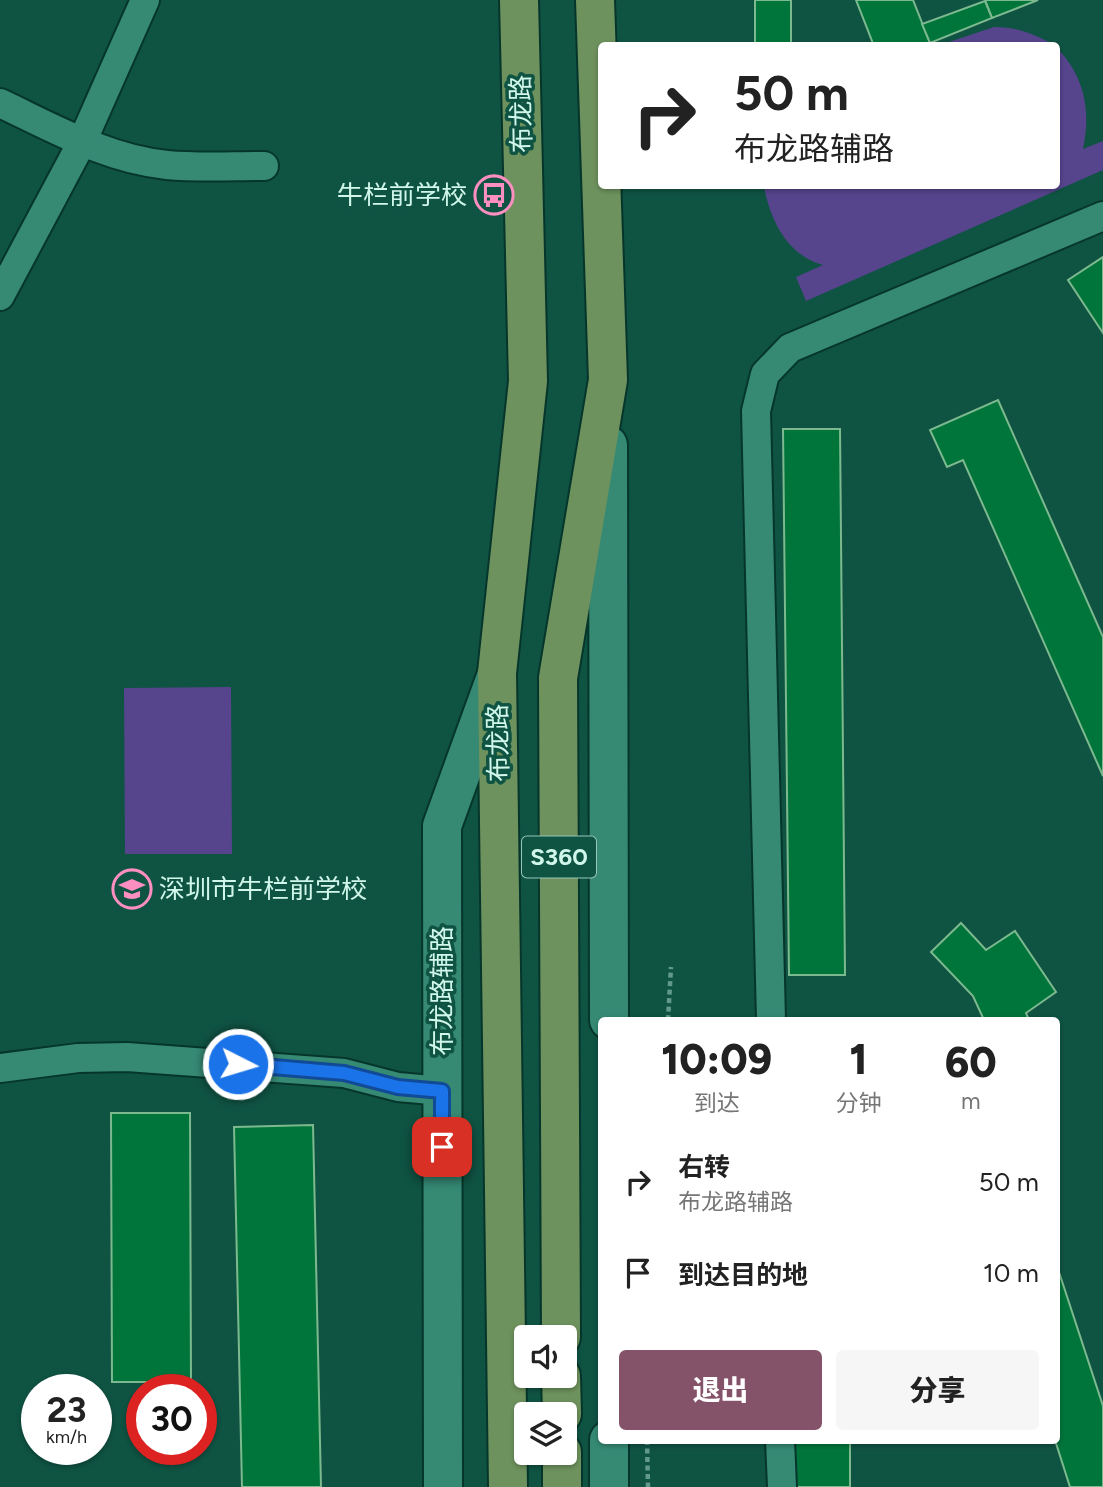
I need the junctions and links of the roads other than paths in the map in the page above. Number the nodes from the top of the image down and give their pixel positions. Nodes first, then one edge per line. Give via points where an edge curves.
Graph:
1 (145, 0) edge
2 (519, 0) edge
3 (595, 0) edge
4 (598, 88) edge
5 (0, 103) edge
6 (82, 142) junction
7 (264, 166) dead end
8 (601, 189) edge
9 (1103, 216) edge
10 (0, 296) edge
11 (608, 380) junction
12 (497, 673) junction
13 (608, 1017) edge
14 (771, 1017) edge
15 (0, 1068) edge
16 (442, 1091) junction
17 (561, 1325) edge
18 (609, 1444) edge
19 (780, 1444) edge
20 (562, 1465) edge
21 (443, 1487) edge
22 (508, 1487) edge
23 (562, 1487) edge
24 (609, 1487) edge
25 (782, 1487) edge

1 - 6 street
2 - 12 main road, 布龙路 / S360 via 528,381
3 - 4 main road, S360
5 - 6 street
6 - 7 street via 167,165
6 - 10 street
8 - 11 main road, S360
9 - 14 street via 790,348 765,374 757,411
11 - 13 main road
11 - 17 main road, S360 via 558,678
12 - 16 main road, 布龙路辅路 via 442,826
12 - 22 main road, 布龙路 / S360
15 - 16 street via 78,1058 138,1058 344,1073 398,1087
16 - 21 main road, 布龙路辅路
18 - 24 main road
19 - 25 street
20 - 23 main road

